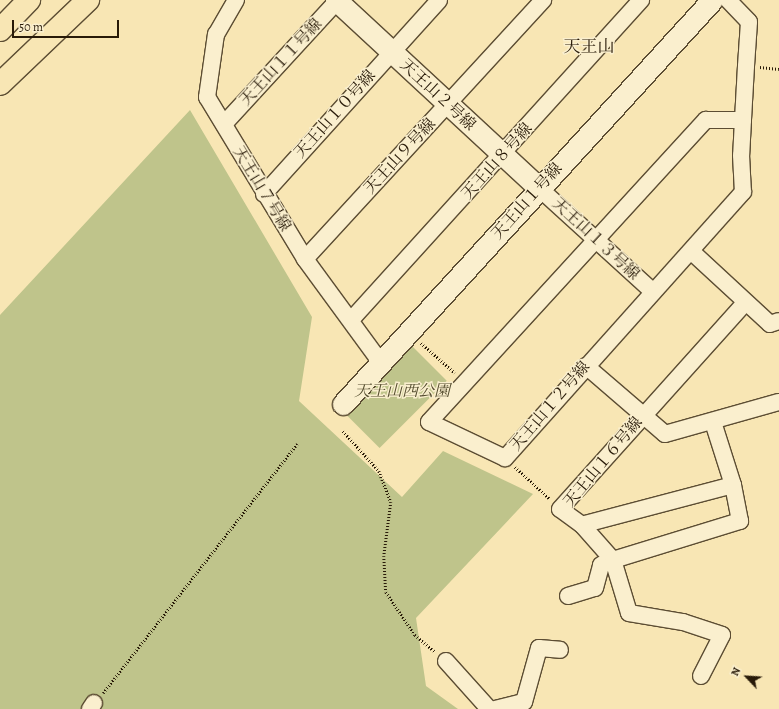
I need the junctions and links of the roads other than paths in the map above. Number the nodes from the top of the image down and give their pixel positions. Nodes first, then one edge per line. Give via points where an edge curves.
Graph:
1 (12, 0) edge
2 (30, 0) edge
3 (66, 0) edge
4 (88, 0) edge
5 (236, 0) edge
6 (337, 0) edge
7 (439, 0) edge
8 (543, 0) edge
9 (641, 0) edge
10 (712, 0) edge
11 (728, 0) edge
12 (0, 14) edge
13 (0, 30) edge
14 (392, 51) junction
15 (0, 70) edge
16 (0, 84) edge
17 (448, 104) junction
18 (743, 120) junction
19 (224, 124) junction
20 (503, 156) junction
21 (540, 188) junction
22 (264, 194) junction
23 (598, 239) junction
24 (692, 252) junction
25 (305, 259) junction
26 (652, 291) junction
27 (745, 303) junction
28 (351, 320) junction
29 (779, 321) edge
30 (381, 363) junction
31 (586, 366) junction
32 (779, 402) edge
33 (343, 404) dead end
34 (642, 415) junction
35 (713, 422) junction
36 (733, 485) junction
37 (582, 525) junction
38 (613, 560) junction
39 (568, 596) dead end
40 (560, 650) dead end
41 (446, 661) road end
42 (701, 676) dead end
43 (489, 709) edge
44 (495, 709) edge

1 - 12 highway
2 - 13 highway
3 - 15 highway
4 - 16 highway
5 - 19 street, 天王山７号線 via 216,34 207,97
6 - 14 street, 天王山２号線
6 - 19 street, 天王山１１号線
7 - 14 street, 天王山１０号線
8 - 17 street, 天王山９号線
9 - 20 street, 天王山８号線
10 - 21 street, 天王山１号線
11 - 18 street, 天王山１２号線 via 749,22
14 - 17 street, 天王山２号線
14 - 22 street, 天王山１０号線
17 - 20 street, 天王山２号線
17 - 25 street, 天王山９号線
18 - 23 street, 天王山１２号線 via 706,120
18 - 24 street, 天王山１２号線 via 743,192
19 - 22 street, 天王山７号線
20 - 21 street, 天王山２号線
20 - 28 street, 天王山８号線
21 - 23 street, 天王山１３号線
21 - 30 street, 天王山１号線
22 - 25 street, 天王山７号線
23 - 26 street, 天王山１３号線
23 - 31 street, 天王山１２号線 via 429,422 504,458
24 - 26 street, 天王山１２号線
24 - 27 street
25 - 28 street, 天王山７号線
26 - 31 street, 天王山１２号線
27 - 29 street via 770,324
27 - 34 street, 天王山１６号線
28 - 30 street, 天王山７号線
30 - 33 street, 天王山１号線
31 - 34 street
32 - 35 street
34 - 35 street via 665,434
34 - 37 street, 天王山１６号線 via 560,509
35 - 36 street
36 - 37 street, 天王山１６号線
36 - 38 street via 740,521
37 - 38 street
38 - 39 street via 601,565 595,588
38 - 42 street via 628,613 683,622 722,635
40 - 44 street via 539,648 524,702
41 - 43 street

